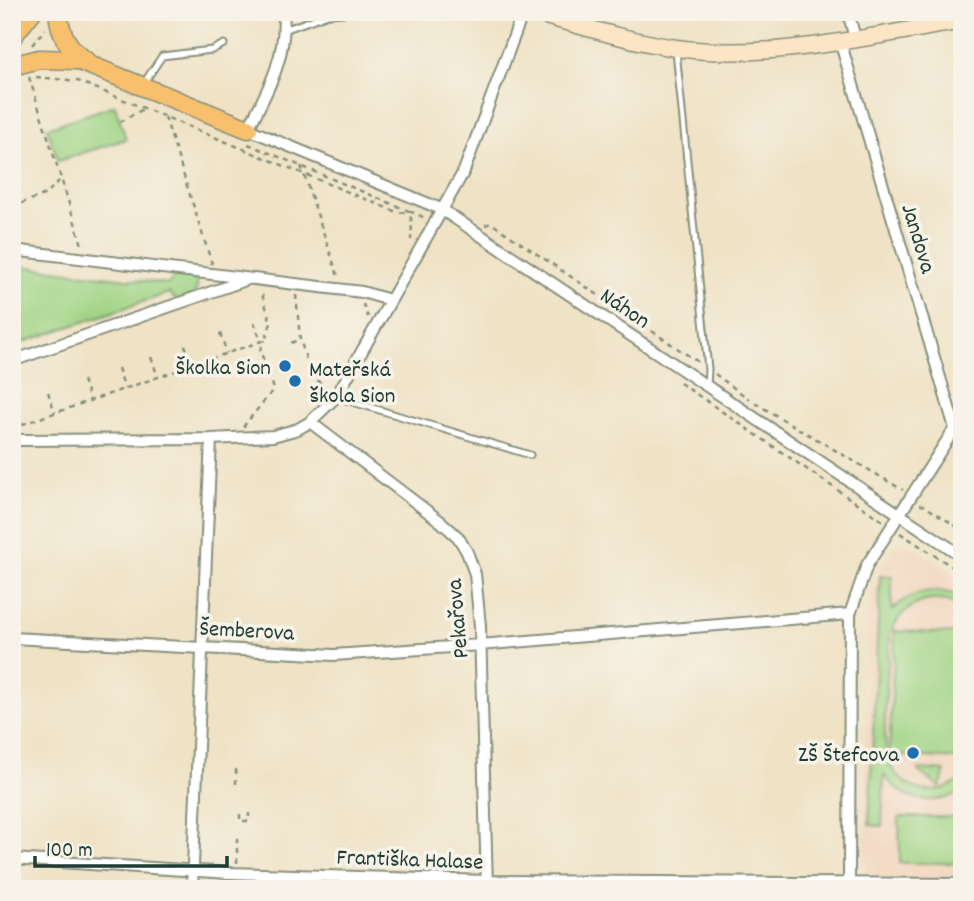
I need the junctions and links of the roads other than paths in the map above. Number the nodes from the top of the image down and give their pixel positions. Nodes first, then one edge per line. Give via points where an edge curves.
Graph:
1 (32, 12) edge
2 (283, 12) edge
3 (523, 12) edge
4 (531, 12) edge
5 (848, 12) edge
6 (343, 13) edge
7 (322, 14) edge
8 (54, 18) edge
9 (962, 21) edge
10 (284, 30) junction
11 (12, 37) edge
12 (848, 39) junction
13 (224, 44) dead end
14 (676, 48) junction
15 (98, 68) junction
16 (22, 69) edge
17 (153, 93) junction
18 (248, 129) junction
19 (441, 209) junction
20 (12, 250) edge
21 (252, 284) junction
22 (390, 300) junction
23 (12, 361) edge
24 (707, 387) junction
25 (336, 397) junction
26 (962, 404) edge
27 (950, 409) junction
28 (310, 422) junction
29 (211, 439) junction
30 (12, 440) edge
31 (530, 455) dead end
32 (899, 516) junction
33 (962, 556) edge
34 (850, 614) junction
35 (12, 638) edge
36 (480, 645) junction
37 (202, 648) junction
38 (12, 859) edge
39 (192, 871) junction
40 (962, 884) edge
41 (487, 885) edge
42 (849, 887) edge
43 (192, 889) edge

1 - 11 main road
2 - 10 street
3 - 19 street via 464,171
4 - 14 street
5 - 12 street, Jandova
6 - 7 lane
7 - 10 lane
8 - 15 main road via 70,48
9 - 12 street
10 - 18 street via 278,67
12 - 14 street via 742,51
12 - 27 street, Jandova
13 - 17 lane via 212,50 162,56
14 - 24 lane
15 - 16 main road via 67,59
15 - 17 main road
17 - 18 main road
18 - 19 street, Náhon
19 - 22 street
19 - 24 street, Náhon
20 - 21 street
21 - 22 street via 362,292
21 - 23 street
22 - 25 street
24 - 32 street, Náhon
25 - 28 street
25 - 31 lane
26 - 27 street
27 - 32 street, Jandova via 954,428
28 - 29 street via 274,436
28 - 36 street, Pekařova via 458,537 475,574
29 - 30 street
29 - 37 street
32 - 33 street, Náhon
32 - 34 street, Jandova via 867,565
34 - 36 street, Šemberova
34 - 42 street, Jandova
35 - 37 street, Šemberova
36 - 37 street, Šemberova via 334,655
36 - 41 street, Pekařova
37 - 39 street
38 - 39 street, Františka Halase
39 - 41 street, Františka Halase
39 - 43 street
40 - 42 street, Františka Halase
41 - 42 street, Františka Halase

